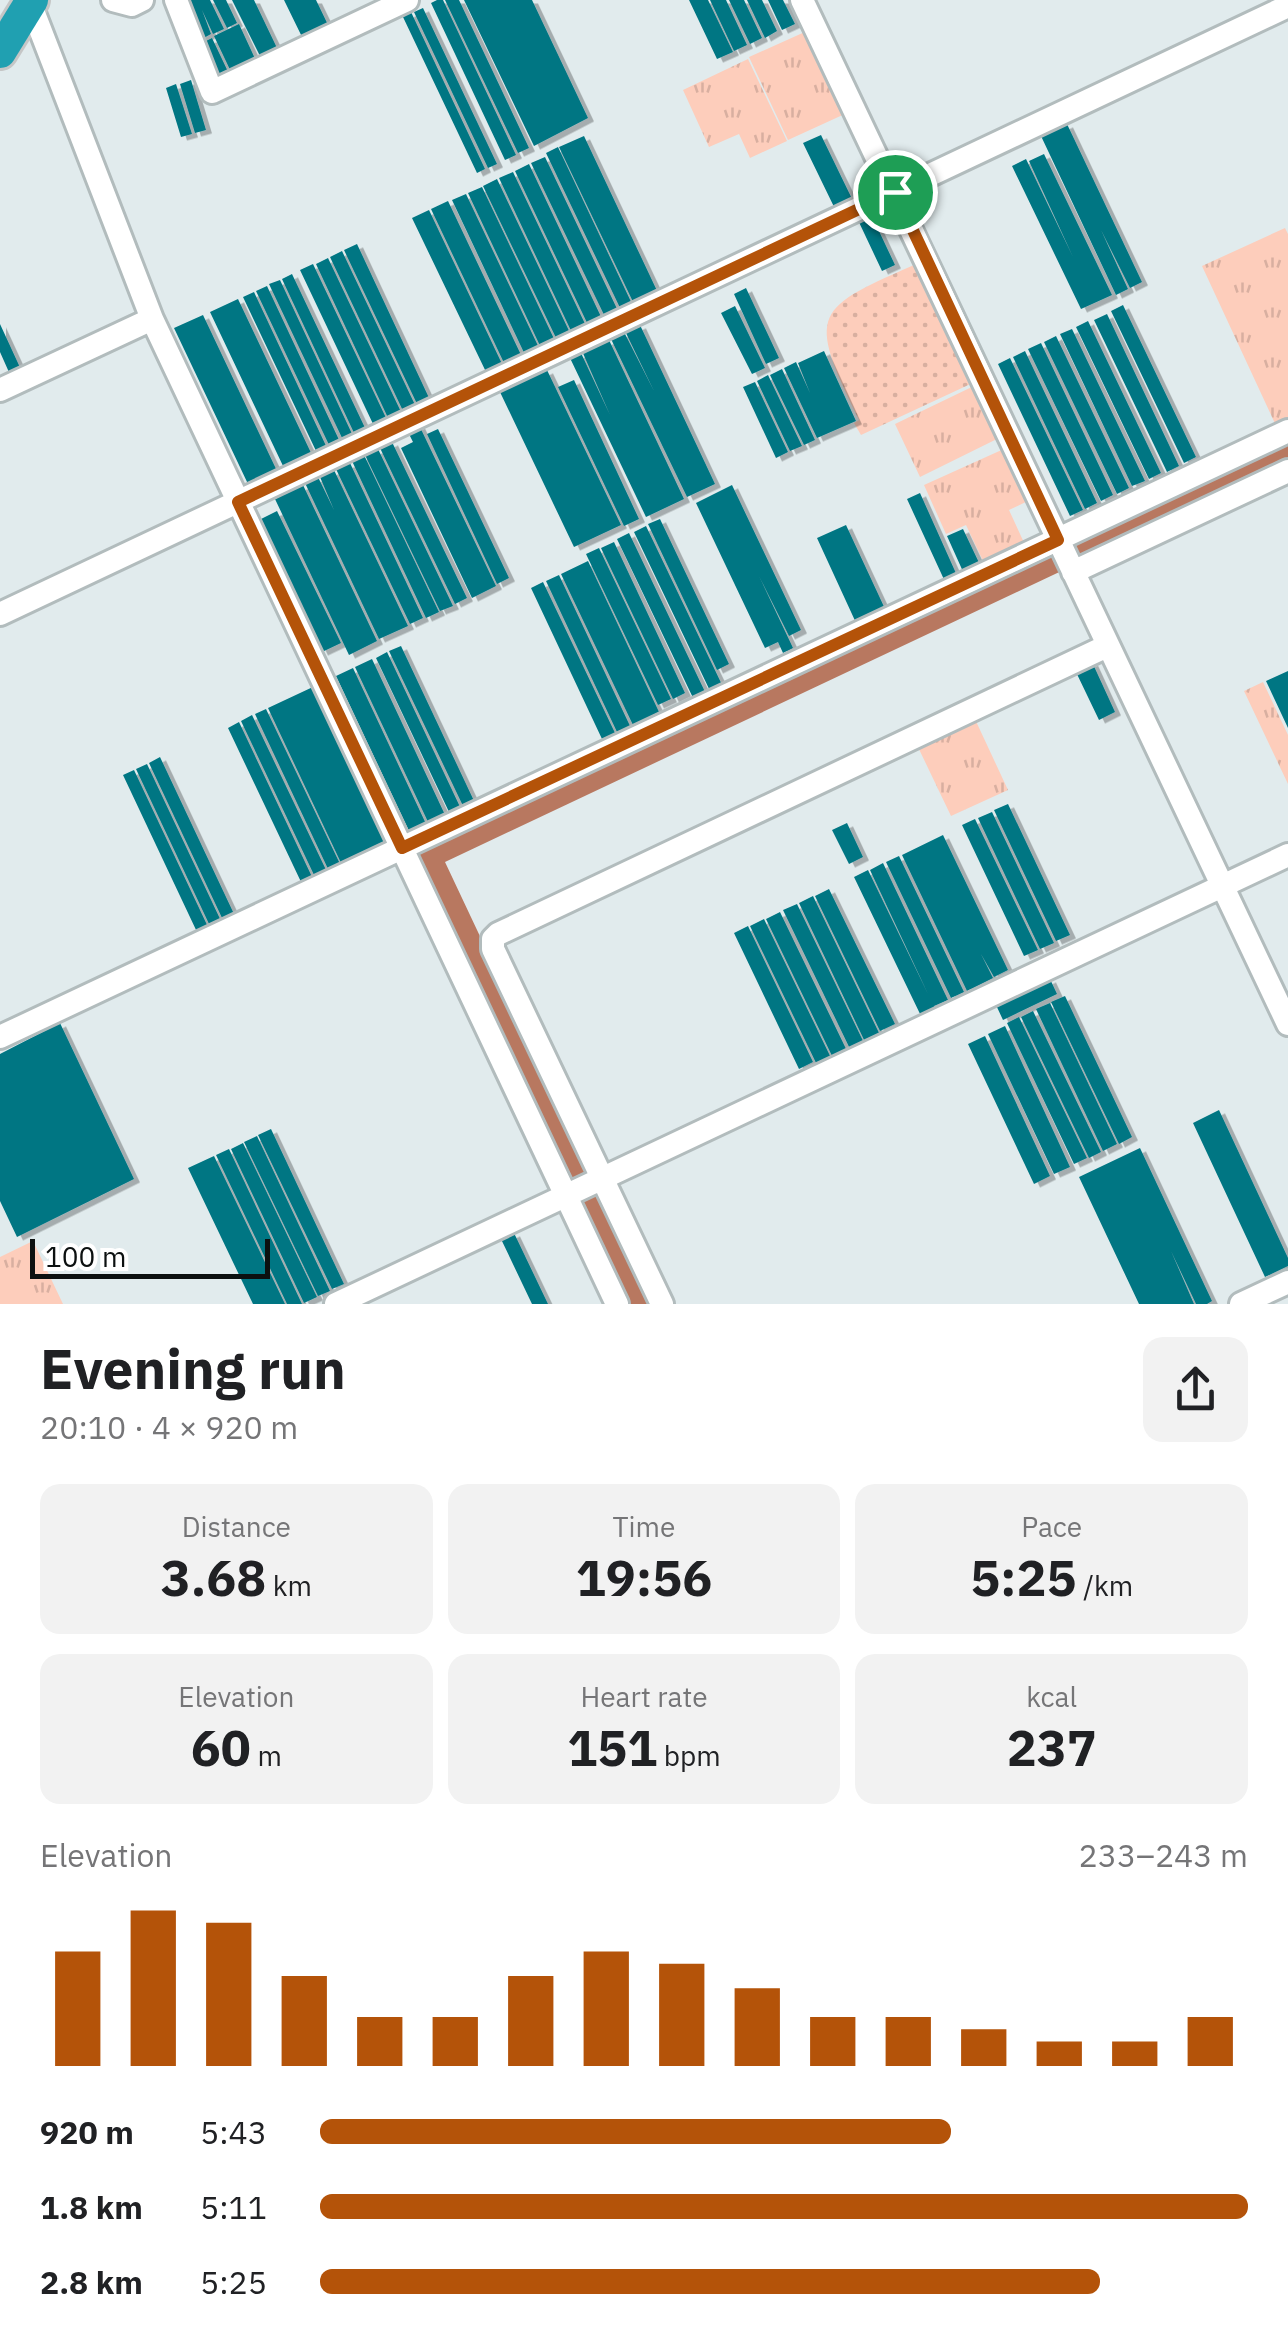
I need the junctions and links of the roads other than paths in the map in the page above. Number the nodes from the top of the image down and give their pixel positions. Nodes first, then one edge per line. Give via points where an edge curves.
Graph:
1 (113, 0) edge
2 (142, 0) edge
3 (176, 0) edge
4 (407, 0) edge
5 (802, 0) edge
6 (31, 1) edge
7 (1288, 6) edge
8 (0, 52) edge
9 (895, 192) junction
10 (152, 319) junction
11 (0, 390) edge
12 (1288, 431) edge
13 (1288, 471) edge
14 (238, 502) junction
15 (1058, 540) junction
16 (1073, 572) junction
17 (0, 614) edge
18 (1107, 646) junction
19 (402, 848) junction
20 (1288, 855) edge
21 (1223, 886) junction
22 (1288, 1024) edge
23 (0, 1037) edge
24 (602, 1180) junction
25 (564, 1196) junction
26 (1288, 1282) edge
27 (336, 1304) edge
28 (617, 1304) edge
29 (662, 1304) edge
30 (1242, 1304) edge

1 - 2 street
3 - 4 street via 212,92
5 - 9 street
6 - 8 highway
6 - 10 street
7 - 9 street
9 - 14 street
9 - 15 street
10 - 11 street
10 - 14 street
12 - 15 street
13 - 16 street
14 - 17 street
14 - 19 street
15 - 16 street
15 - 19 street
16 - 18 street
18 - 21 street
18 - 24 street via 493,939
19 - 23 street
19 - 25 street
20 - 21 street
21 - 22 street
21 - 24 street
24 - 25 street
24 - 29 street
25 - 27 street
25 - 28 street
26 - 30 street

